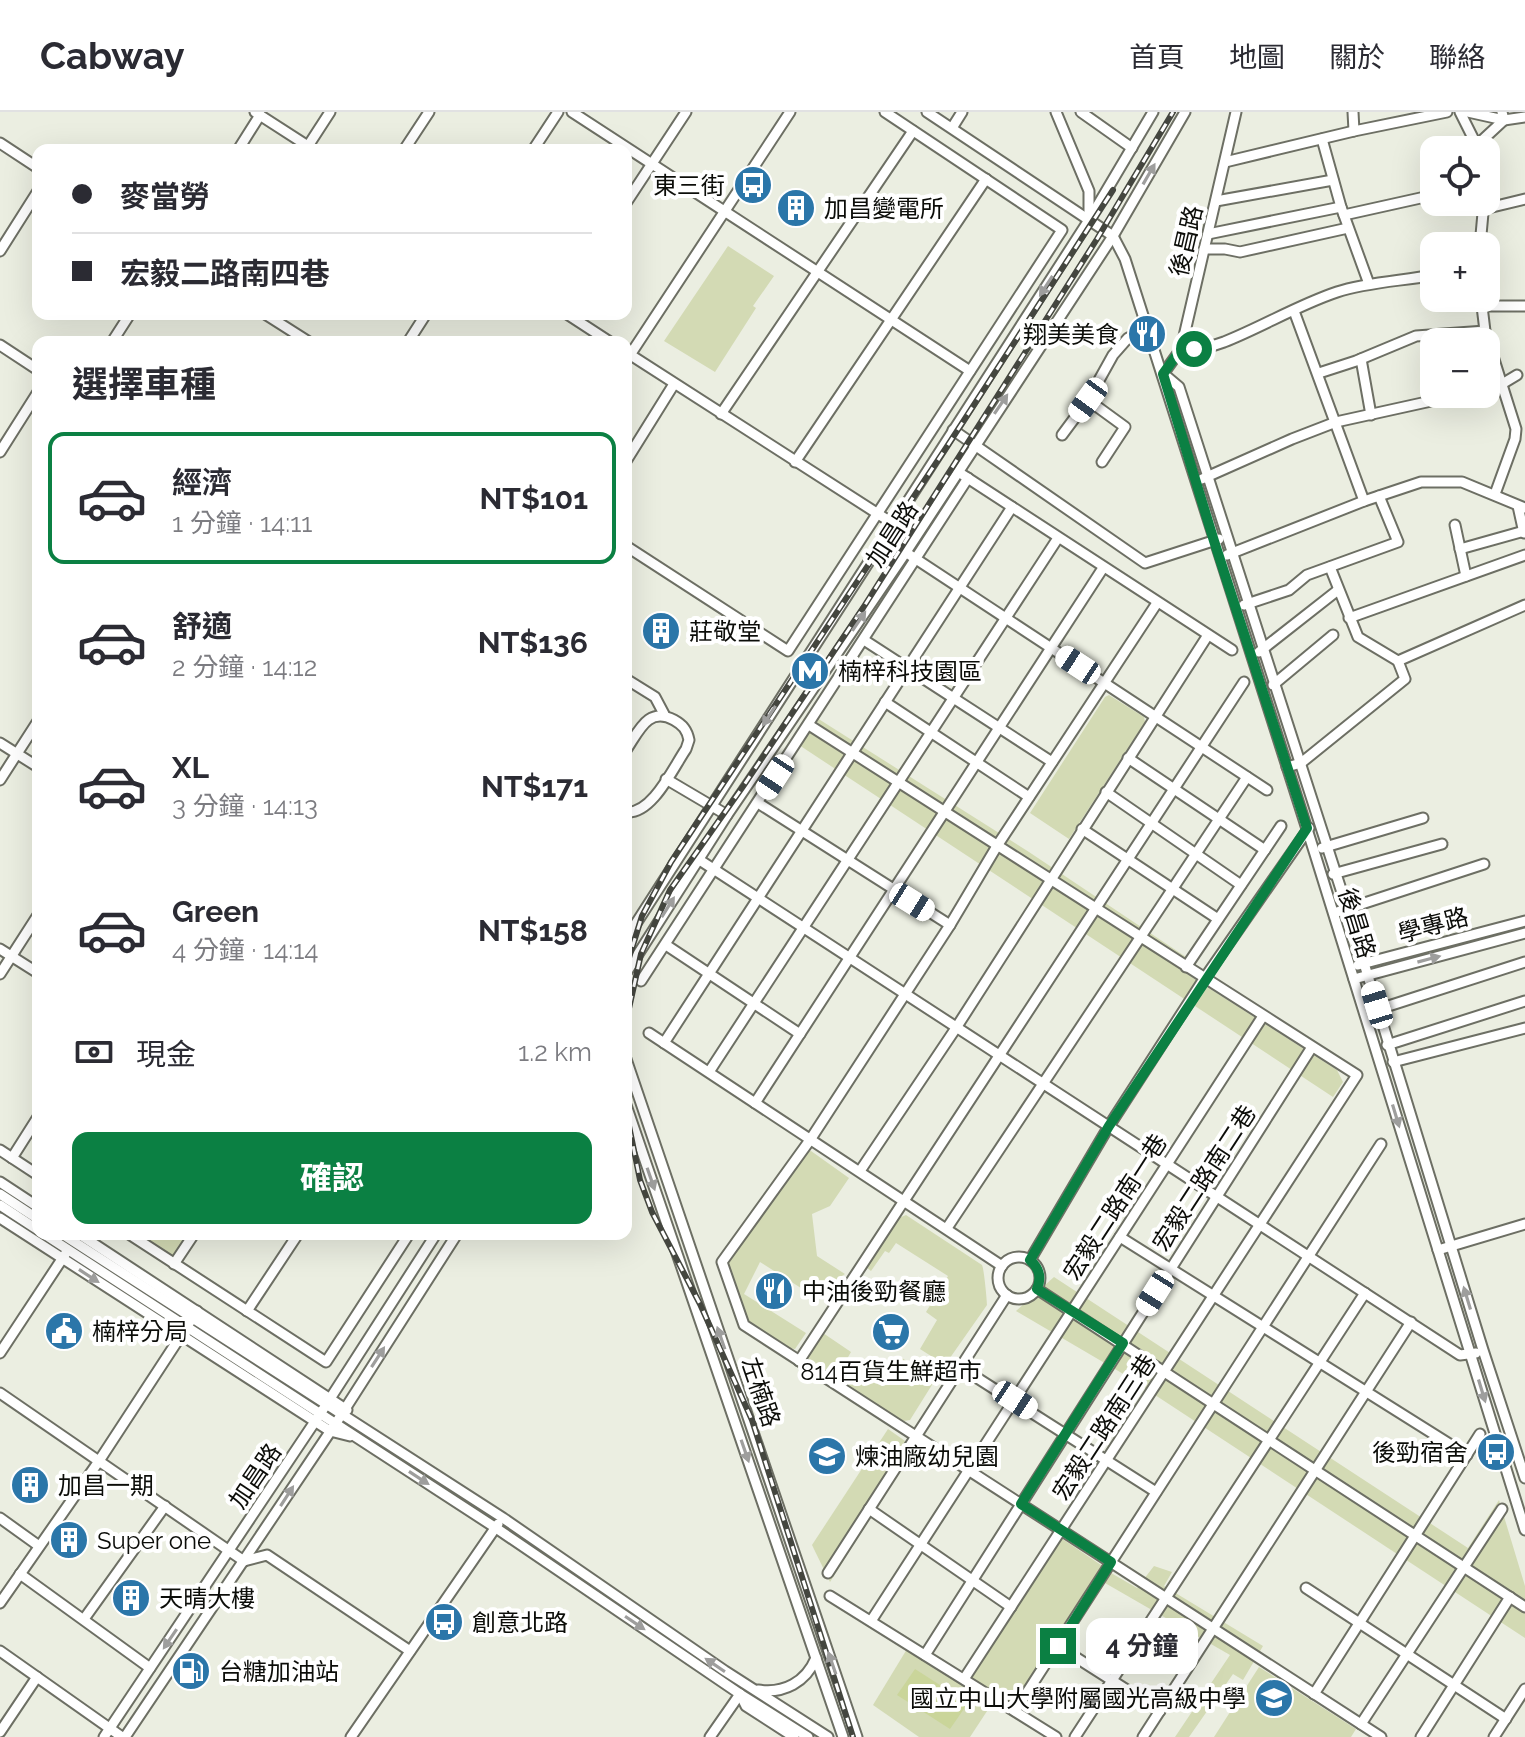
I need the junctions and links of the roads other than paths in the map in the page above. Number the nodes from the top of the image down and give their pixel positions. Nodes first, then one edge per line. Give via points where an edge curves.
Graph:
1 (330, 112) edge
2 (429, 112) edge
3 (558, 112) edge
4 (572, 112) edge
5 (686, 112) edge
6 (790, 112) edge
7 (885, 112) edge
8 (927, 112) edge
9 (962, 112) edge
10 (1056, 112) edge
11 (1081, 112) edge
12 (1153, 112) edge
13 (1185, 112) edge
14 (1236, 112) edge
15 (1353, 112) edge
16 (1447, 112) edge
17 (1460, 112) edge
18 (1468, 112) edge
19 (258, 114) edge
20 (1503, 116) edge
21 (1525, 117) edge
22 (952, 128) junction
23 (913, 131) junction
24 (1354, 131) junction
25 (1471, 136) edge
26 (1486, 136) edge
27 (1322, 139) junction
28 (0, 143) edge
29 (241, 144) edge
30 (305, 144) edge
31 (313, 144) edge
32 (408, 144) edge
33 (537, 144) edge
34 (621, 144) edge
35 (1132, 148) junction
36 (632, 151) edge
37 (1225, 162) junction
38 (32, 164) edge
39 (652, 164) junction
40 (986, 179) junction
41 (1333, 180) junction
42 (632, 194) edge
43 (1420, 197) edge
44 (1525, 199) edge
45 (32, 200) edge
46 (1216, 201) junction
47 (1500, 203) edge
48 (1342, 211) junction
49 (725, 212) junction
50 (1089, 220) junction
51 (1348, 228) junction
52 (1208, 234) junction
53 (1113, 236) junction
54 (1204, 249) junction
55 (0, 251) edge
56 (818, 272) junction
57 (1420, 277) edge
58 (1369, 284) junction
59 (1500, 304) edge
60 (1525, 306) edge
61 (1294, 311) junction
62 (274, 320) edge
63 (576, 320) edge
64 (892, 320) junction
65 (1149, 328) junction
66 (300, 336) edge
67 (601, 336) edge
68 (1420, 336) edge
69 (0, 345) edge
70 (632, 348) edge
71 (1181, 349) junction
72 (632, 357) edge
73 (1361, 359) junction
74 (32, 366) edge
75 (970, 371) junction
76 (1319, 373) junction
77 (1163, 374) junction
78 (1517, 375) dead end
79 (1500, 378) edge
80 (674, 384) junction
81 (1502, 384) junction
82 (1088, 400) junction
83 (32, 401) edge
84 (1420, 404) edge
85 (721, 414) junction
86 (1371, 415) junction
87 (1336, 422) junction
88 (1520, 427) edge
89 (953, 430) junction
90 (1062, 435) dead end
91 (974, 444) junction
92 (632, 451) edge
93 (0, 452) edge
94 (795, 462) junction
95 (1102, 462) dead end
96 (957, 471) junction
97 (1207, 477) junction
98 (968, 478) junction
99 (1196, 481) junction
100 (1495, 494) junction
101 (1379, 496) junction
102 (1364, 501) junction
103 (1012, 507) junction
104 (1521, 507) edge
105 (877, 515) junction
106 (892, 525) junction
107 (1455, 525) dead end
108 (1524, 534) edge
109 (914, 537) junction
110 (1226, 537) junction
111 (884, 538) junction
112 (1058, 538) junction
113 (1214, 541) junction
114 (1460, 549) junction
115 (632, 550) edge
116 (906, 552) junction
117 (1232, 554) junction
118 (1525, 555) edge
119 (1220, 558) junction
120 (916, 559) junction
121 (1330, 567) junction
122 (1103, 568) junction
123 (1466, 576) junction
124 (960, 587) junction
125 (1338, 590) junction
126 (1157, 603) junction
127 (1249, 603) junction
128 (1525, 605) edge
129 (1236, 608) junction
130 (1006, 618) junction
131 (1349, 618) junction
132 (1208, 635) junction
133 (1333, 635) dead end
134 (864, 640) junction
135 (1051, 648) junction
136 (1232, 650) dead end
137 (1264, 650) junction
138 (1251, 655) junction
139 (1398, 661) junction
140 (907, 668) junction
141 (1244, 682) dead end
142 (632, 683) edge
143 (1104, 683) junction
144 (1275, 684) junction
145 (1262, 689) junction
146 (953, 698) junction
147 (885, 702) junction
148 (664, 714) junction
149 (1155, 716) junction
150 (809, 725) junction
151 (999, 728) junction
152 (32, 730) edge
153 (931, 732) junction
154 (632, 742) edge
155 (0, 743) edge
156 (1202, 747) junction
157 (852, 753) junction
158 (17, 754) junction
159 (1128, 758) junction
160 (977, 762) junction
161 (1052, 762) junction
162 (32, 763) edge
163 (1301, 763) junction
164 (1287, 767) junction
165 (1247, 777) junction
166 (666, 779) junction
167 (0, 780) edge
168 (898, 782) junction
169 (1174, 789) junction
170 (1267, 790) dead end
171 (1106, 792) junction
172 (1029, 797) junction
173 (758, 803) junction
174 (712, 806) junction
175 (944, 812) junction
176 (632, 813) edge
177 (727, 815) junction
178 (1423, 818) dead end
179 (1218, 820) junction
180 (1151, 824) junction
181 (1320, 825) junction
182 (1281, 826) dead end
183 (1307, 828) junction
184 (1082, 829) junction
185 (801, 831) junction
186 (1442, 844) dead end
187 (997, 846) junction
188 (1327, 846) junction
189 (1265, 850) junction
190 (1314, 851) junction
191 (1196, 853) junction
192 (698, 859) junction
193 (847, 860) junction
194 (1128, 860) junction
195 (1484, 864) dead end
196 (715, 870) junction
197 (1336, 873) junction
198 (1322, 878) junction
199 (1050, 879) junction
200 (1241, 885) junction
201 (1172, 889) junction
202 (894, 890) junction
203 (758, 898) junction
204 (1347, 908) junction
205 (1095, 909) junction
206 (1334, 913) junction
207 (1218, 919) junction
208 (1525, 921) edge
209 (32, 924) edge
210 (950, 925) junction
211 (803, 927) junction
212 (632, 930) edge
213 (1525, 933) edge
214 (1140, 938) junction
215 (666, 945) junction
216 (0, 949) edge
217 (12, 956) junction
218 (850, 958) junction
219 (1525, 962) edge
220 (1364, 963) junction
221 (632, 964) edge
222 (1186, 967) junction
223 (1351, 967) junction
224 (32, 969) edge
225 (709, 973) junction
226 (0, 974) edge
227 (1368, 976) junction
228 (1204, 979) junction
229 (1354, 979) junction
230 (641, 981) dead end
231 (905, 993) junction
232 (1525, 1001) edge
233 (754, 1003) junction
234 (1379, 1010) junction
235 (1365, 1014) junction
236 (1263, 1016) junction
237 (956, 1028) junction
238 (1525, 1028) edge
239 (649, 1033) dead end
240 (800, 1034) junction
241 (664, 1043) junction
242 (1390, 1044) junction
243 (1312, 1047) junction
244 (1376, 1049) junction
245 (1000, 1055) junction
246 (1395, 1061) junction
247 (1381, 1066) junction
248 (709, 1072) junction
249 (632, 1077) edge
250 (1043, 1083) junction
251 (755, 1103) junction
252 (632, 1122) edge
253 (32, 1126) edge
254 (1109, 1126) junction
255 (810, 1140) junction
256 (1381, 1144) dead end
257 (0, 1150) edge
258 (12, 1158) junction
259 (1167, 1164) junction
260 (32, 1171) edge
261 (860, 1171) junction
262 (0, 1182) edge
263 (0, 1194) edge
264 (1217, 1196) junction
265 (904, 1200) junction
266 (32, 1203) edge
267 (0, 1205) edge
268 (32, 1215) edge
269 (0, 1218) edge
270 (1260, 1224) junction
271 (1525, 1224) edge
272 (32, 1226) edge
273 (947, 1228) junction
274 (32, 1229) edge
275 (1120, 1237) junction
276 (138, 1240) edge
277 (190, 1240) edge
278 (294, 1240) edge
279 (405, 1240) edge
280 (432, 1240) edge
281 (453, 1240) edge
282 (73, 1244) edge
283 (1451, 1246) junction
284 (1438, 1250) junction
285 (1309, 1256) junction
286 (1030, 1260) junction
287 (174, 1264) junction
288 (1002, 1266) junction
289 (1171, 1269) junction
290 (1037, 1289) junction
291 (1365, 1293) junction
292 (1007, 1295) junction
293 (1214, 1295) junction
294 (1072, 1310) junction
295 (247, 1311) junction
296 (1411, 1322) junction
297 (190, 1323) junction
298 (1263, 1327) junction
299 (1123, 1343) junction
300 (1483, 1350) junction
301 (0, 1353) edge
302 (1470, 1355) junction
303 (799, 1361) junction
304 (1320, 1362) junction
305 (960, 1367) junction
306 (1165, 1371) junction
307 (1366, 1391) junction
308 (0, 1393) edge
309 (1015, 1400) junction
310 (1214, 1403) junction
311 (323, 1410) junction
312 (338, 1419) junction
313 (1066, 1433) junction
314 (1480, 1434) dead end
315 (917, 1436) junction
316 (1270, 1439) junction
317 (1467, 1455) junction
318 (1107, 1460) junction
319 (99, 1461) junction
320 (969, 1470) junction
321 (1316, 1470) junction
322 (1525, 1478) edge
323 (1156, 1492) junction
324 (1021, 1504) junction
325 (165, 1506) junction
326 (869, 1509) junction
327 (1502, 1509) dead end
328 (0, 1518) edge
329 (503, 1518) junction
330 (496, 1528) junction
331 (1525, 1529) edge
332 (1061, 1530) junction
333 (1415, 1535) junction
334 (39, 1546) junction
335 (920, 1546) junction
336 (229, 1551) junction
337 (244, 1561) junction
338 (1111, 1562) junction
339 (1465, 1568) junction
340 (828, 1573) dead end
341 (20, 1574) junction
342 (972, 1581) junction
343 (1306, 1588) dead end
344 (830, 1596) dead end
345 (1510, 1597) junction
346 (1166, 1598) junction
347 (0, 1603) edge
348 (1011, 1607) junction
349 (1525, 1607) edge
350 (84, 1619) junction
351 (871, 1621) junction
352 (1359, 1623) junction
353 (1213, 1629) junction
354 (1058, 1646) junction
355 (0, 1651) edge
356 (410, 1651) junction
357 (1407, 1654) junction
358 (925, 1655) junction
359 (816, 1658) junction
360 (150, 1668) junction
361 (37, 1677) junction
362 (964, 1679) junction
363 (1112, 1680) junction
364 (1454, 1685) junction
365 (752, 1689) junction
366 (1525, 1689) edge
367 (740, 1694) junction
368 (1314, 1694) junction
369 (1015, 1711) junction
370 (1160, 1711) junction
371 (1506, 1719) junction
372 (1361, 1724) junction
373 (0, 1732) edge
374 (106, 1733) edge
375 (124, 1737) edge
376 (351, 1737) edge
377 (710, 1737) edge
378 (794, 1737) edge
379 (808, 1737) edge
380 (828, 1737) edge
381 (843, 1737) edge
382 (857, 1737) edge
383 (1056, 1737) edge
384 (1075, 1737) edge
385 (1143, 1737) edge
386 (1381, 1737) edge
387 (1421, 1737) edge
388 (1494, 1737) edge

1 - 31 street
2 - 32 street
3 - 33 street
4 - 34 street
5 - 39 street
6 - 49 street
7 - 23 street
8 - 22 street
9 - 22 street
10 - 50 street via 1089,191
11 - 35 street
12 - 35 street, 加昌路
53 -> 13 street, 加昌路
14 - 37 street, 後昌路
15 - 24 street
16 - 24 street
17 - 25 street
18 - 20 street
19 - 29 street
19 - 30 street
20 - 21 street
20 - 26 street
22 - 50 street
23 - 40 street
23 - 56 street
24 - 27 street
27 - 37 street
27 - 41 street
28 - 38 street
35 - 50 street, 加昌路
36 - 39 street
37 - 46 street, 後昌路
39 - 42 street
39 - 49 street
40 - 64 street
40 - 75 street via 1062,230
41 - 46 street
41 - 48 street
43 - 48 street
44 - 47 street
45 - 55 street
46 - 52 street, 後昌路
48 - 51 street
48 - 52 street
49 - 56 street
49 - 70 street
50 - 53 street
50 -> 89 street, 加昌路
51 - 54 street via 1240,252
51 - 58 street
52 - 54 street, 後昌路
53 - 65 street
91 -> 53 street, 加昌路
54 - 71 street, 後昌路
56 - 64 street
56 - 85 street
57 - 58 street
58 - 61 street
59 - 60 street
61 - 71 street via 1224,342
61 - 76 street
62 - 66 street
63 - 67 street
64 - 75 street
64 - 94 street
65 - 77 street
65 - 82 street via 1128,338 1113,355
68 - 73 street
69 - 74 street
71 - 77 street, 後昌路
72 - 80 street
73 - 76 street
73 - 86 street
75 - 105 street
76 - 87 street
77 - 97 street, 後昌路 via 1179,387
77 - 99 street, 後昌路
78 - 81 street
79 - 81 street
80 - 85 street
80 - 92 street
81 - 88 street
82 - 90 street
82 - 95 street via 1125,427
83 - 93 street
84 - 86 street
85 - 94 street
86 - 87 street
87 - 97 street
87 - 102 street
88 - 100 street
89 - 91 street
89 - 106 street, 加昌路
91 - 96 street, 加昌路
91 - 113 street via 1145,563
94 - 105 street
96 - 98 street
96 - 109 street, 加昌路
97 - 99 street
97 - 110 street, 後昌路
98 - 103 street
98 - 120 street
99 - 113 street, 後昌路
100 - 101 street via 1437,480
100 - 104 street
101 - 102 street
101 - 121 street via 1398,542
102 - 117 street
103 - 112 street
103 - 124 street
104 - 108 street
105 - 106 street
105 - 115 street via 788,651
106 - 109 street
106 - 111 street, 加昌路
107 - 114 street
108 - 114 street
109 - 116 street, 加昌路
110 - 113 street
110 - 117 street, 後昌路
111 - 116 street
111 -> 174 street, 加昌路
112 - 122 street
112 - 130 street
113 - 119 street, 後昌路
114 - 123 street
116 - 120 street
177 -> 116 street, 加昌路
117 - 119 street
117 - 127 street, 後昌路
118 - 123 street
119 - 129 street, 後昌路
120 - 124 street
120 - 134 street
121 - 125 street
121 - 127 street via 1307,575 1289,590
122 - 126 street
122 - 135 street
123 - 131 street
124 - 130 street
124 - 140 street
125 - 131 street
125 - 137 street
126 - 132 street
126 - 143 street
127 - 129 street
127 - 137 street, 後昌路
128 - 139 street
129 - 138 street, 後昌路
130 - 135 street
130 - 146 street
131 - 139 street via 1358,637
132 - 136 street
132 - 149 street
133 - 144 street
134 - 140 street
134 - 150 street
135 - 143 street
135 - 151 street
137 - 138 street
137 - 144 street, 後昌路
138 - 145 street, 後昌路
139 - 163 street via 1405,679
140 - 146 street
140 - 147 street
141 - 156 street
142 - 148 street via 655,697
143 - 149 street
143 - 161 street
144 - 145 street
144 - 163 street, 後昌路
145 - 164 street, 後昌路
146 - 151 street
146 - 153 street
147 - 153 street
147 - 157 street
148 - 154 street via 647,721
148 - 166 street via 680,723 689,740
149 - 156 street
149 - 159 street
150 - 157 street
150 - 173 street
151 - 160 street
151 - 161 street
152 - 158 street
153 - 160 street
153 - 168 street
155 - 158 street
156 - 165 street
156 - 169 street
157 - 168 street
157 - 185 street
158 - 162 street
158 - 167 street
159 - 169 street
159 - 171 street
160 - 172 street
160 - 175 street
161 - 172 street
163 - 164 street
163 - 181 street, 後昌路
164 - 183 street, 後昌路
165 - 170 street
165 - 179 street
166 - 174 street
166 - 176 street via 645,808
168 - 175 street
168 - 193 street
169 - 179 street
169 - 180 street
171 - 180 street
171 - 184 street
172 - 187 street
173 - 185 street
173 - 196 street
174 - 177 street
174 - 212 street, 加昌路
175 - 187 street
175 - 202 street
177 - 192 street, 加昌路
178 - 188 street
179 - 189 street
179 - 191 street
180 - 191 street
180 - 194 street
181 - 183 street
181 - 188 street, 後昌路
182 - 189 street
183 - 190 street, 後昌路
183 - 228 street
184 - 194 street
184 - 199 street
185 - 193 street
185 - 203 street
186 - 197 street
187 - 199 street
187 - 210 street
188 - 190 street
188 - 197 street, 後昌路
189 - 200 street
190 - 198 street, 後昌路
191 - 200 street
191 - 201 street
192 - 196 street
221 -> 192 street, 加昌路
193 - 202 street
193 - 211 street
194 - 201 street
194 - 205 street
195 - 204 street
196 - 203 street
196 - 215 street
197 - 198 street
197 - 204 street, 後昌路
198 - 206 street, 後昌路
199 - 205 street
199 - 237 street
200 - 207 street
201 - 207 street
201 - 214 street
202 - 210 street
202 - 218 street
203 - 211 street
203 - 225 street
204 - 206 street
204 - 220 street, 後昌路
205 - 214 street
205 - 245 street
206 - 223 street, 後昌路
207 - 222 street
208 - 220 street, 學專路
209 - 217 street
210 - 231 street
211 - 218 street
211 - 233 street
227 -> 213 street, 學專路
214 - 222 street
214 - 250 street
215 - 225 street
215 - 230 street
216 - 217 street
217 - 224 street
217 - 226 street
218 - 231 street
218 - 240 street
219 - 234 street
220 - 223 street, 學專路
220 - 227 street, 後昌路
222 - 228 street
223 - 229 street, 後昌路
225 - 233 street
225 - 241 street
227 - 229 street, 學專路
227 - 234 street, 後昌路
228 - 236 street
228 - 254 street
229 - 235 street, 後昌路
231 - 237 street
231 - 255 street
232 - 242 street
233 - 240 street
233 - 248 street
234 - 235 street
234 - 242 street, 後昌路
235 - 244 street, 後昌路
236 - 243 street
236 - 259 street, 宏毅二路南一巷
237 - 245 street
237 - 261 street
238 - 246 street
239 - 241 street
240 - 251 street
241 - 248 street
242 - 244 street
242 - 246 street, 後昌路
243 - 264 street, 宏毅二路南二巷
243 - 270 street, 宏毅二路南三巷 via 1357,1075
244 - 247 street, 後昌路
245 - 250 street
245 - 265 street
246 - 247 street
246 - 283 street, 後昌路
247 -> 284 street, 後昌路
248 - 251 street
382 -> 249 street, 左楠路
250 - 254 street
250 - 273 street
251 - 255 street
252 -> 359 street, 左楠路
253 - 258 street
254 - 259 street
254 - 286 street
255 - 261 street
255 - 303 street via 722,1262 744,1325
256 - 285 street
257 - 258 street
258 - 260 street
259 - 264 street
259 - 275 street, 宏毅二路南一巷
261 - 265 street
262 - 266 street
263 - 268 street
264 - 270 street
264 - 289 street, 宏毅二路南二巷
265 - 273 street
265 - 303 street
267 - 272 street
269 - 274 street
270 - 285 street
270 - 293 street, 宏毅二路南三巷
271 - 283 street
273 - 288 street
275 - 289 street
275 - 294 street, 宏毅二路南一巷
276 - 287 street
277 - 287 street
278 - 295 street
279 - 295 street via 326,1362
280 - 311 street, 加昌路
312 -> 281 street, 加昌路
282 - 297 street
282 -> 297 street
282 - 301 street
283 - 284 street
300 -> 283 street, 後昌路
284 - 302 street, 後昌路
285 - 291 street
285 - 298 street
286 - 288 street via 1016,1258
286 - 290 street via 1038,1270
287 - 295 street
288 - 292 street via 999,1284
289 - 293 street
289 - 299 street, 宏毅二路南二巷
290 - 292 street via 1027,1298
290 - 294 street
291 - 296 street
291 - 304 street
292 - 305 street
293 - 298 street
293 - 306 street, 宏毅二路南三巷
294 - 299 street
294 - 309 street, 宏毅二路南一巷
296 - 302 street via 1460,1355
296 - 307 street
297 - 311 street
297 - 311 street
297 - 319 street
298 - 304 street
298 - 310 street
299 - 306 street
299 - 313 street, 宏毅二路南二巷
300 - 302 street
300 - 322 street, 後昌路
302 -> 331 street, 後昌路
303 - 315 street
304 - 307 street
304 - 316 street
305 - 309 street
305 - 315 street
306 - 310 street
306 - 318 street, 宏毅二路南三巷
307 - 317 street
307 - 321 street
308 - 319 street
309 - 313 street
309 - 320 street, 宏毅二路南一巷
310 - 316 street
310 - 323 street
311 - 312 street
311 - 312 street
311 - 336 street, 加昌路
312 - 329 street via 360,1425
312 -> 330 street via 353,1436
337 -> 312 street, 加昌路
313 - 318 street
313 - 324 street, 宏毅二路南二巷
314 - 317 street
315 - 320 street
315 - 326 street
316 - 321 street
316 - 346 street
317 - 333 street
318 - 323 street
318 - 332 street, 宏毅二路南三巷
319 - 325 street
319 - 334 street
320 - 324 street
320 - 335 street, 宏毅二路南一巷
321 - 333 street
321 - 353 street
323 - 338 street
324 - 332 street
324 - 342 street, 宏毅二路南二巷
325 - 336 street
325 - 350 street
326 - 335 street
326 - 340 street
327 - 339 street
328 - 334 street
329 - 330 street
365 -> 329 street
330 - 356 street
330 -> 367 street
332 - 338 street
332 - 348 street, 宏毅二路南三巷
333 - 339 street
333 - 352 street
334 - 341 street
335 - 342 street
335 - 351 street, 宏毅二路南一巷
336 - 337 street
336 -> 360 street, 加昌路
337 - 356 street via 267,1555
337 - 375 street, 加昌路
338 - 346 street
338 - 354 street
339 - 345 street
339 - 357 street
341 - 347 street
341 - 350 street
342 - 348 street
342 - 358 street, 宏毅二路南二巷
343 - 352 street
344 - 351 street
345 - 349 street
345 - 364 street
346 - 353 street
346 - 363 street
348 - 362 street, 宏毅二路南三巷
350 - 360 street
351 - 358 street
352 - 357 street
352 - 368 street
353 - 368 street
353 - 370 street
354 - 363 street
354 - 369 street
355 - 361 street
356 - 376 street
357 - 364 street
357 - 372 street
358 - 362 street
359 - 365 street via 798,1683 777,1690
359 - 381 street, 左楠路
360 - 374 street, 加昌路
361 - 373 street
361 - 374 street
362 - 369 street
363 - 370 street
363 - 384 street
364 - 371 street
364 - 387 street
365 - 380 street
366 - 371 street
367 - 377 street
367 - 378 street via 746,1706
367 - 379 street
368 - 372 street
369 - 383 street
370 - 385 street
371 - 388 street
372 - 386 street
374 - 375 street

